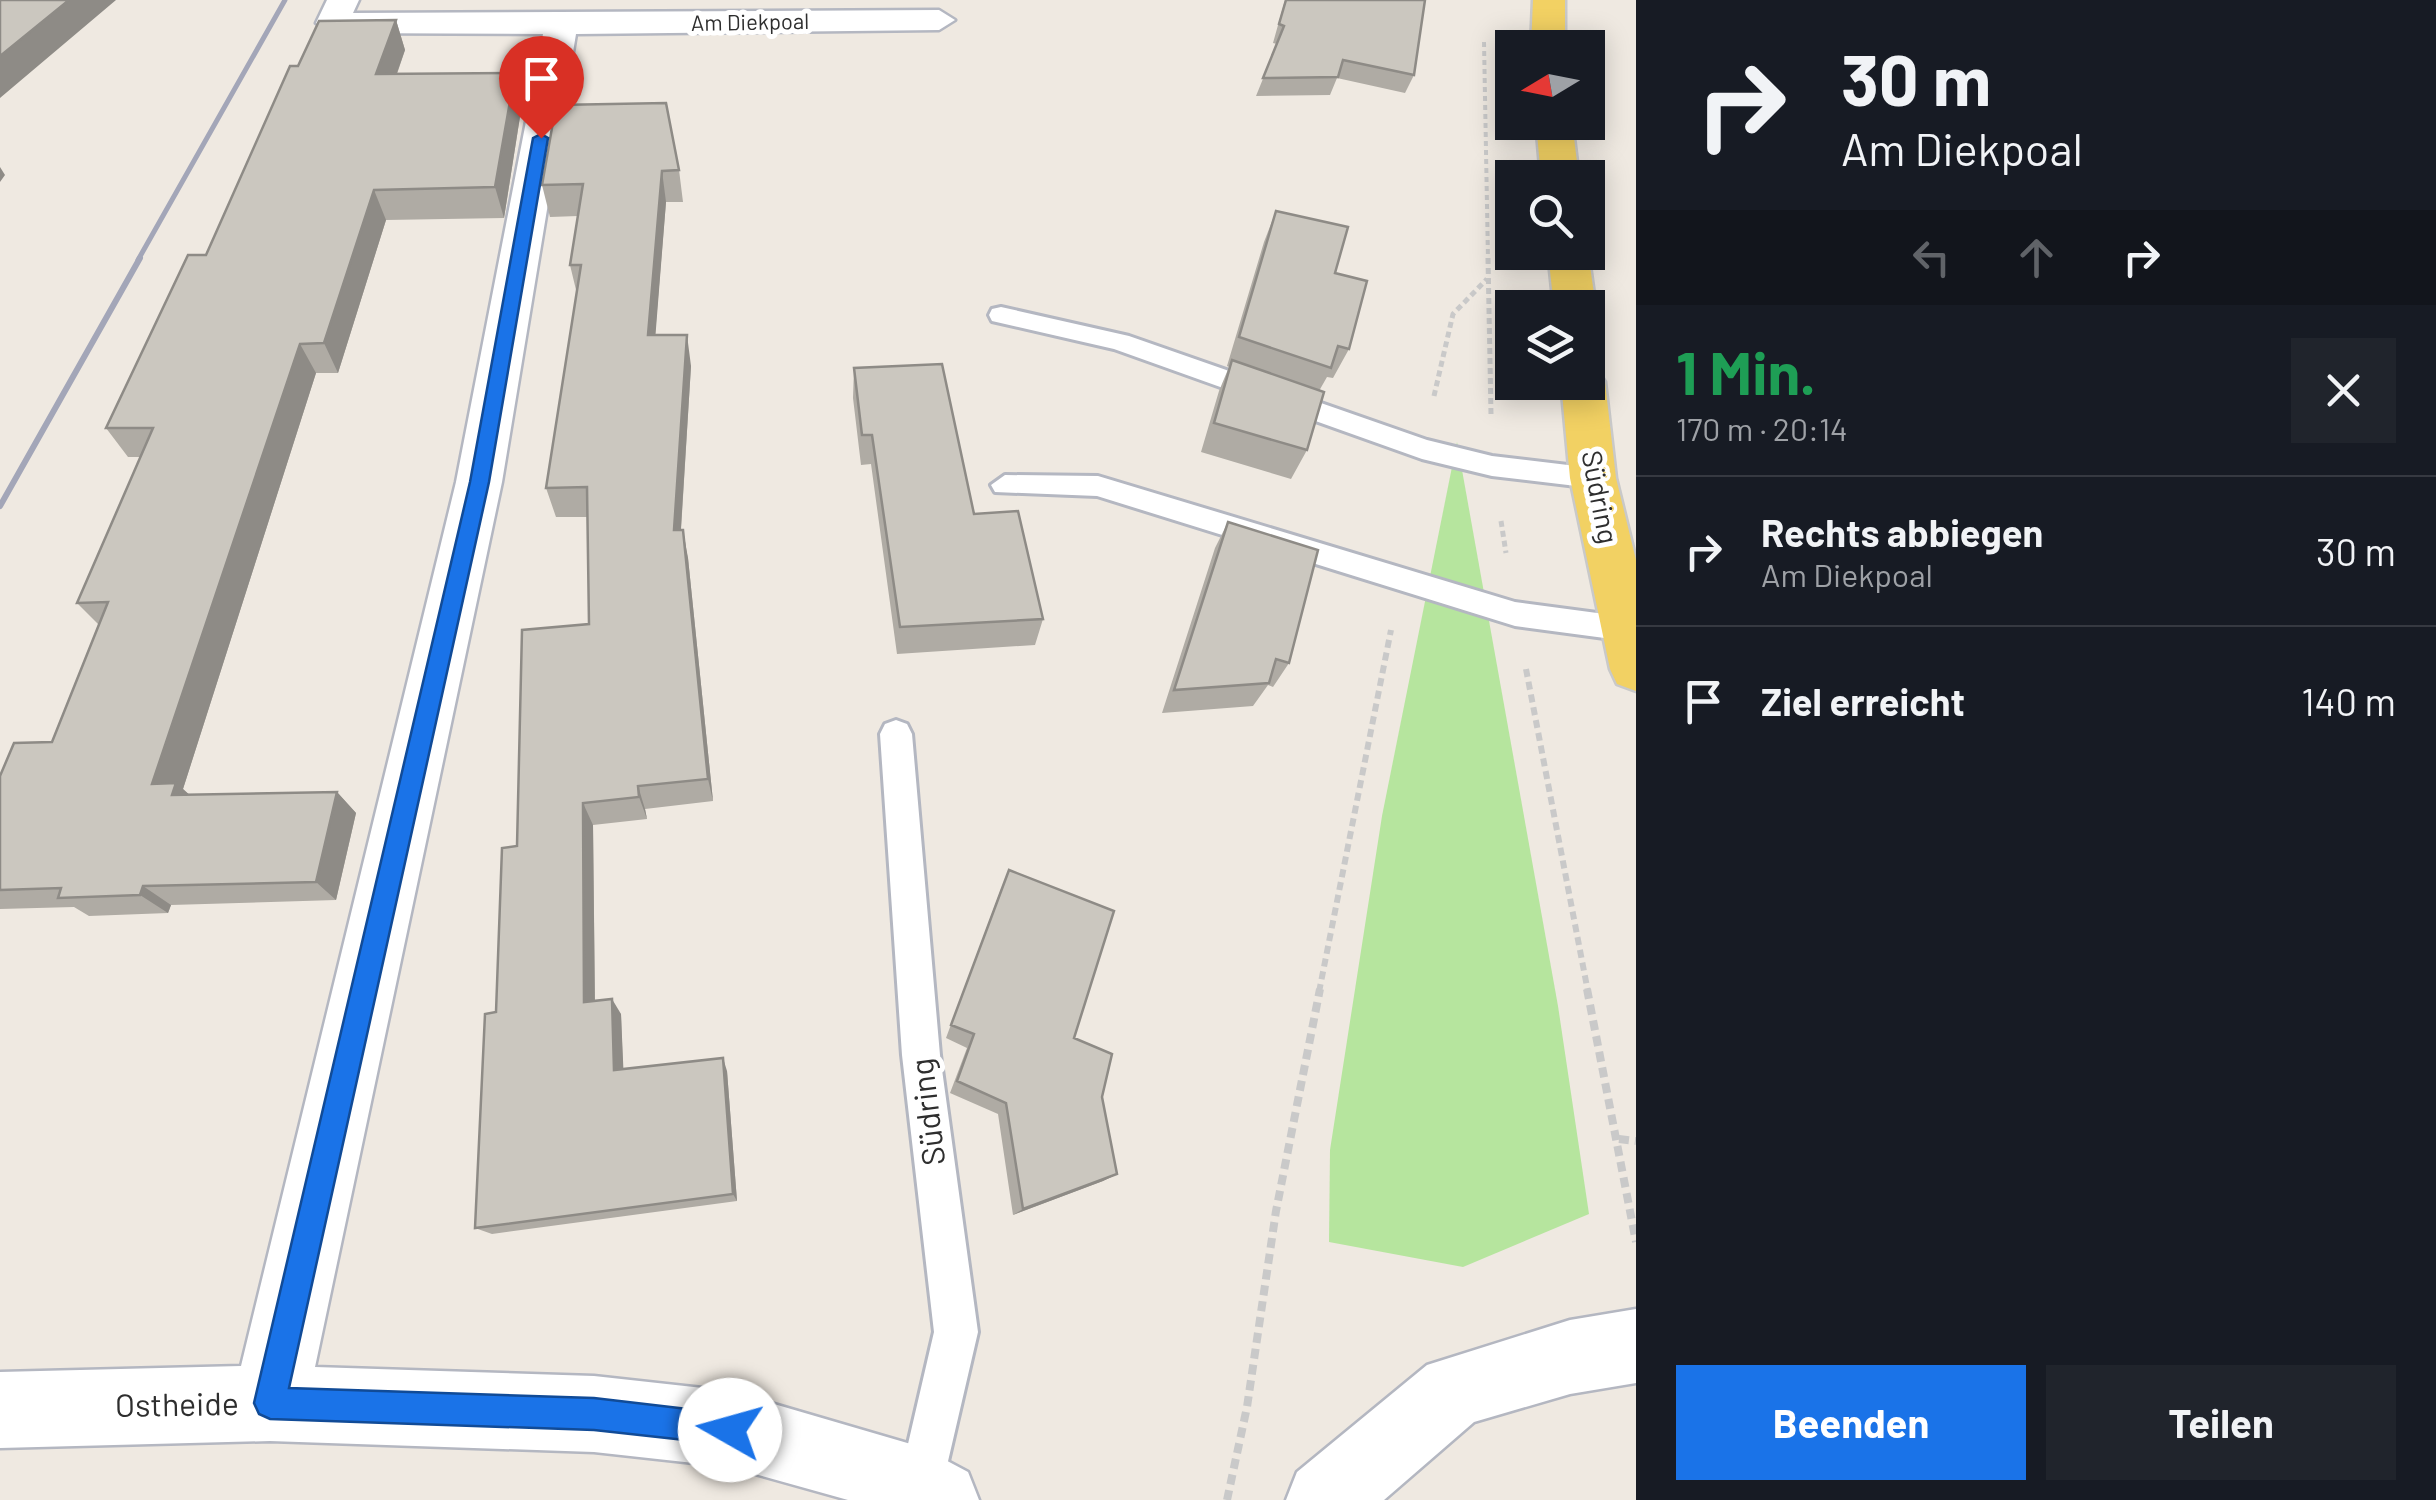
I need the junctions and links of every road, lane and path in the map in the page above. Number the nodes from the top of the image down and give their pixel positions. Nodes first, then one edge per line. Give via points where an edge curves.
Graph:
1 (342, 0) edge
2 (1549, 0) edge
3 (940, 20) dead end
4 (562, 24) junction
5 (1548, 30) edge
6 (1485, 36) dead end
7 (1487, 279) junction
8 (1001, 315) dead end
9 (1585, 400) edge
10 (1422, 449) junction
11 (1492, 466) junction
12 (1593, 478) junction
13 (1005, 485) dead end
14 (1400, 582) junction
15 (1515, 614) junction
16 (1632, 649) edge
17 (896, 734) dead end
18 (1619, 1138) junction
19 (1636, 1141) edge
20 (1636, 1242) edge
21 (1636, 1346) edge
22 (270, 1403) junction
23 (0, 1410) edge
24 (930, 1493) edge
25 (1326, 1499) edge
26 (1227, 1500) edge
27 (1371, 1500) edge

1 - 4 street, Am Diekpoal via 332,23
2 - 5 main road
3 - 4 street, Am Diekpoal
4 - 22 street via 479,482
6 - 7 path
7 - 10 path via 1453,314
7 - 11 path
8 - 10 lane via 1120,342
9 - 12 main road, Südring
10 - 11 lane
11 - 12 lane
11 - 15 path
12 - 16 main road, Südring
13 - 14 lane via 1098,486
14 - 15 lane
14 - 26 path via 1276,1211
15 - 16 lane
15 - 18 path
17 - 24 lane, Südring via 921,1055 956,1332
18 - 19 path
18 - 20 path
21 - 25 street via 1570,1356 1453,1391
22 - 23 street, Ostheide
22 - 24 street, Ostheide via 594,1414 730,1430 894,1474
25 - 27 street

